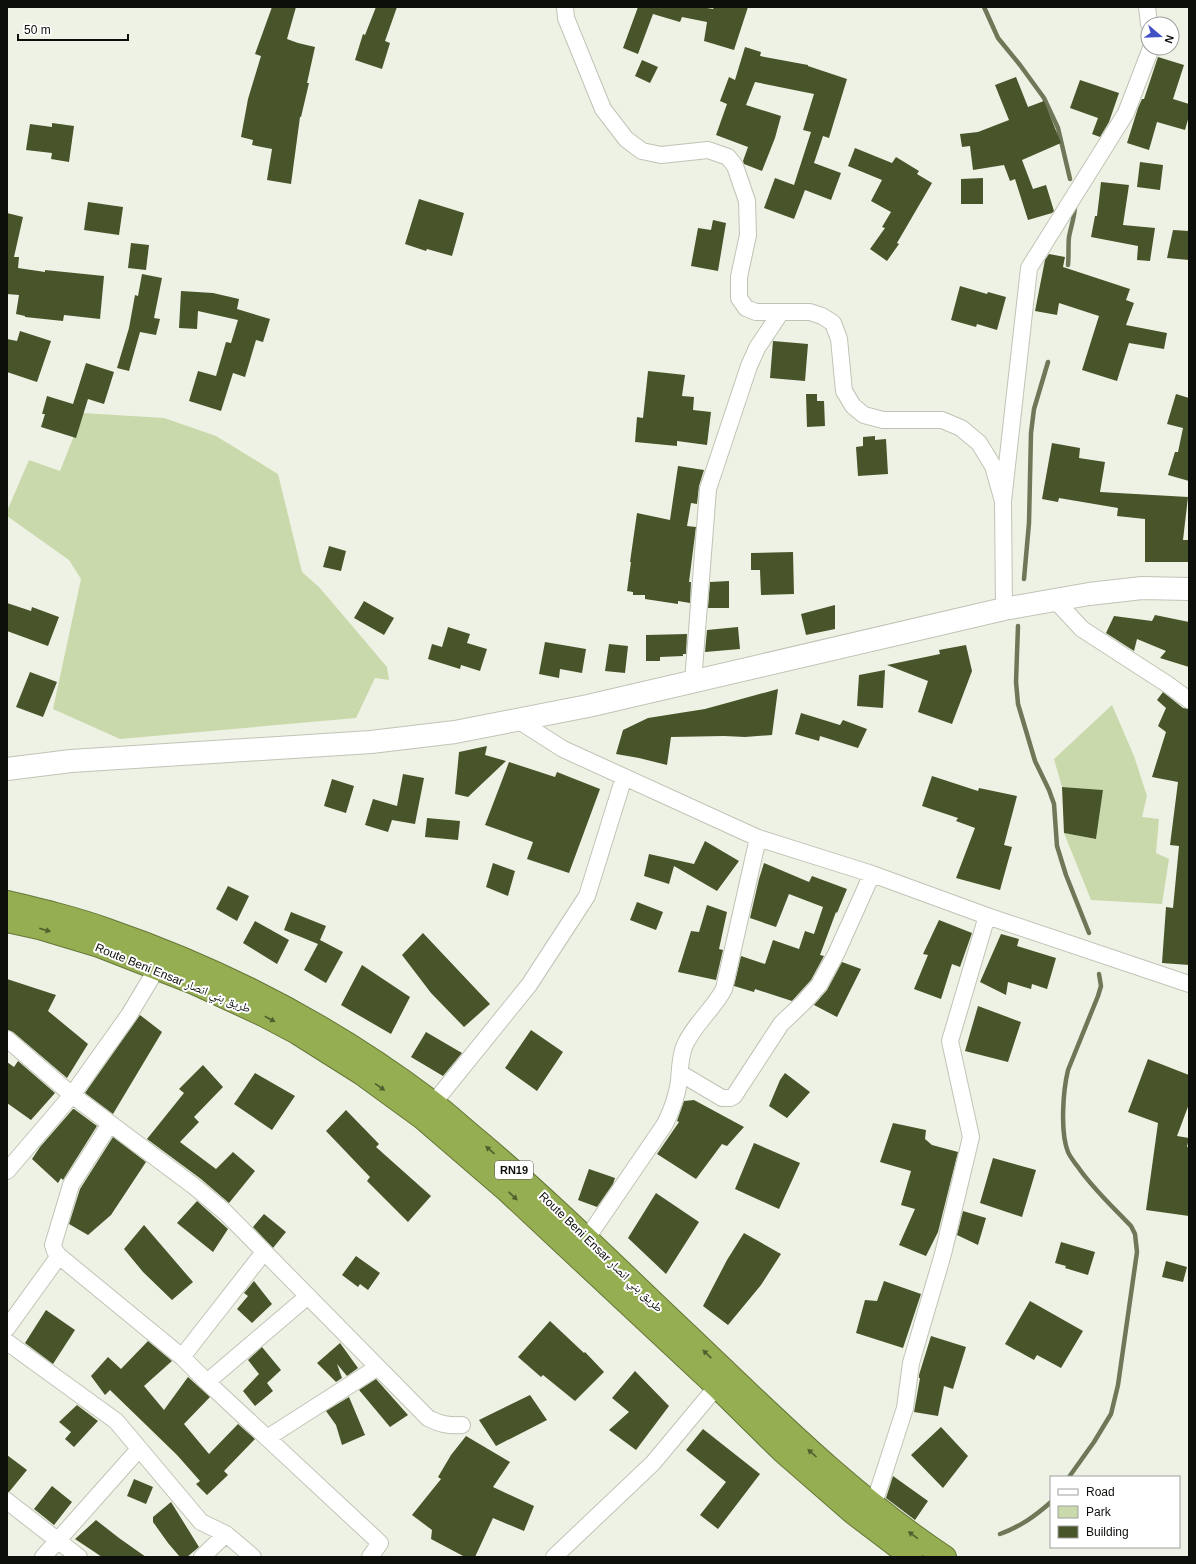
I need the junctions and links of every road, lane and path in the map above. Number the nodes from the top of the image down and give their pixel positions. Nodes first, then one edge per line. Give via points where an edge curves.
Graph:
1 (565, 7) edge
2 (1149, 56) edge
3 (781, 312) junction
4 (1003, 501) junction
5 (1189, 589) edge
6 (1055, 600) junction
7 (1004, 609) junction
8 (693, 682) junction
9 (1189, 700) edge
10 (516, 719) junction
11 (7, 769) edge
12 (624, 777) junction
13 (758, 838) junction
14 (872, 874) junction
15 (7, 902) edge
16 (987, 916) junction
17 (7, 921) edge
18 (162, 960) junction
19 (1189, 984) edge
20 (7, 1039) edge
21 (680, 1072) junction
22 (72, 1095) junction
23 (427, 1110) junction
24 (110, 1124) junction
25 (7, 1171) edge
26 (581, 1246) junction
27 (264, 1252) junction
28 (59, 1256) junction
29 (308, 1296) junction
30 (7, 1328) edge
31 (7, 1342) edge
32 (182, 1357) junction
33 (378, 1367) junction
34 (723, 1380) junction
35 (207, 1382) junction
36 (462, 1425) dead end
37 (267, 1438) junction
38 (139, 1449) junction
39 (7, 1501) edge
40 (870, 1515) junction
41 (226, 1534) junction
42 (57, 1541) junction
43 (889, 1549) edge
44 (43, 1557) edge
45 (79, 1557) edge
46 (202, 1557) edge
47 (253, 1557) edge
48 (370, 1557) edge
49 (554, 1557) edge
50 (911, 1557) edge
51 (945, 1557) edge

1 - 3 street via 566,18 603,109 626,140 642,151 660,155 708,150 728,157 735,166 747,202 748,235 739,298 746,308 756,312
2 - 4 street via 1126,113 1029,268
3 - 4 street via 810,312 833,323 839,339 844,391 853,406 864,415 883,420 942,420 961,428 979,443 993,466
3 - 8 street via 757,348 749,366 708,489
4 - 7 street
5 - 6 street via 1142,588
6 - 7 street
6 - 9 street via 1082,629
7 - 8 street
8 - 10 street via 588,706
10 - 11 street via 455,732 371,742 71,762
10 - 12 street via 563,749
12 - 13 street
12 - 23 street via 587,896 529,985
13 - 14 street
13 - 21 street via 724,989 688,1038
14 - 16 street
14 - 21 street via 819,985 781,1024 734,1096 722,1098
15 - 18 highway, Route Beni Ensar طريق بني انصار / RN19 via 107,929
16 - 19 street
16 - 40 street via 950,1041 971,1137 943,1254 912,1363 906,1408
17 -> 18 highway, Route Beni Ensar طريق بني انصار / RN19
18 - 22 street via 129,1015
18 - 23 highway, Route Beni Ensar طريق بني انصار / RN19 via 237,982 306,1018 371,1058
20 - 22 street
21 - 26 street via 674,1103 665,1124
22 - 24 street
22 - 25 street
23 - 26 highway, Route Beni Ensar طريق بني انصار / RN19 via 526,1181
24 - 27 street via 195,1187 225,1212
24 - 28 street via 71,1184 54,1245
26 - 34 highway, Route Beni Ensar طريق بني انصار / RN19
27 - 29 street
27 - 32 street
28 - 30 street
28 - 32 street
29 - 33 street
29 - 35 street
31 - 38 street via 116,1421
32 - 35 street
33 - 36 street via 428,1418 449,1426
33 - 37 street
34 - 40 highway, Route Beni Ensar طريق بني انصار / RN19 via 775,1419 824,1464
34 - 49 street via 652,1463
35 - 37 street
37 - 48 street via 380,1543
38 - 41 street via 201,1522
38 - 42 street
39 - 42 street
40 - 43 highway, Route Beni Ensar طريق بني انصار / RN19
51 -> 40 highway, Route Beni Ensar طريق بني انصار / RN19
41 - 46 street
41 - 47 street
42 - 44 street
42 - 45 street
43 - 50 highway, Route Beni Ensar طريق بني انصار / RN19

